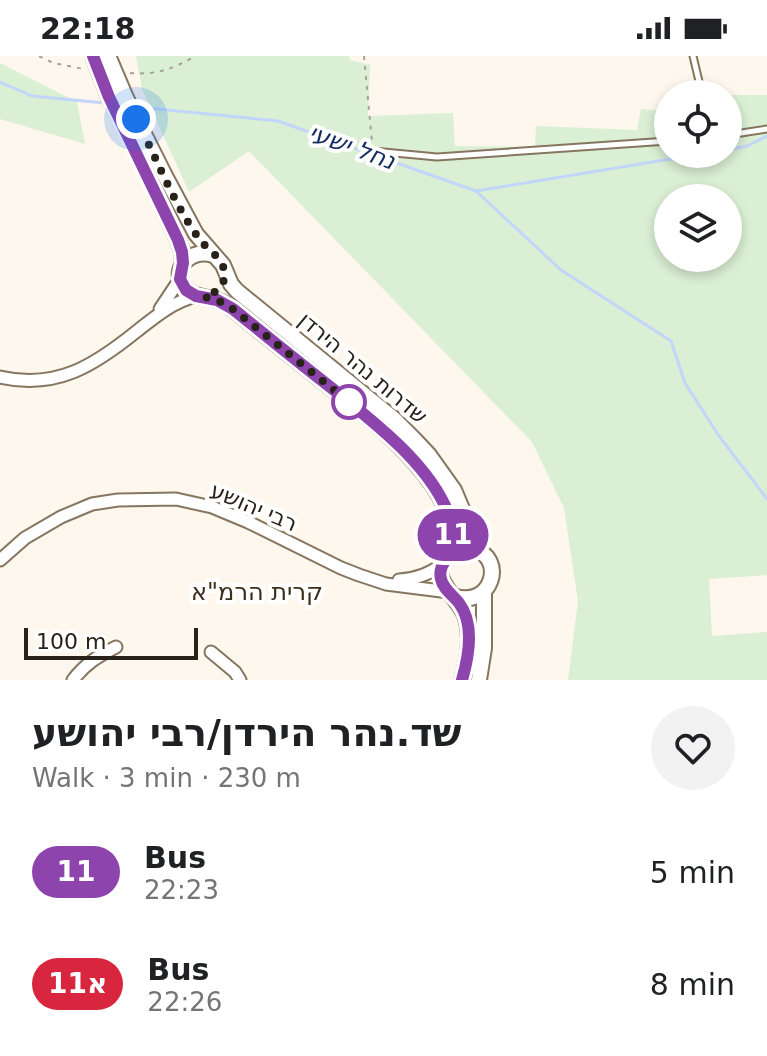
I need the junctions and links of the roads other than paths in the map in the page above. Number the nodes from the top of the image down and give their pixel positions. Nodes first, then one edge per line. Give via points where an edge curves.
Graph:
1 (693, 56) edge
2 (109, 57) edge
3 (92, 63) edge
4 (699, 80) edge
5 (767, 129) edge
6 (742, 133) edge
7 (654, 142) edge
8 (373, 151) road end
9 (213, 255) junction
10 (183, 263) junction
11 (225, 272) junction
12 (180, 279) junction
13 (200, 296) junction
14 (149, 321) junction
15 (0, 377) edge
16 (480, 552) junction
17 (446, 559) junction
18 (0, 560) edge
19 (359, 575) junction
20 (484, 592) junction
21 (451, 594) junction
22 (116, 647) dead end
23 (211, 652) dead end
24 (73, 680) edge
25 (240, 680) edge
26 (462, 680) edge
27 (479, 680) edge

1 - 4 lane
2 - 9 main road, bridge via 186,217
3 - 10 main road, bridge via 178,240
5 - 6 lane
7 - 8 lane via 437,157
9 - 10 main road via 193,254
9 - 11 main road
10 - 12 main road
11 - 13 main road via 218,291
11 - 16 main road, שדרות נהר הירדן via 237,291 394,419 429,455 461,503
12 - 13 main road via 186,290
12 - 14 street
13 - 14 street via 181,300
13 - 17 main road, שדרות נהר הירדן via 233,309 403,450 446,510 452,529
14 - 15 street via 96,362 71,374 32,381
16 - 17 main road via 465,548
16 - 20 main road via 492,571
17 - 19 street, רבי יהושע via 434,571 410,580
17 - 21 main road via 441,580
18 - 19 street, רבי יהושע via 25,538 92,504 176,499 212,507
19 - 21 street, רבי יהושע
20 - 21 main road via 469,599
20 - 27 main road
21 - 26 main road via 462,607 469,633
22 - 24 street via 82,668
23 - 25 street

